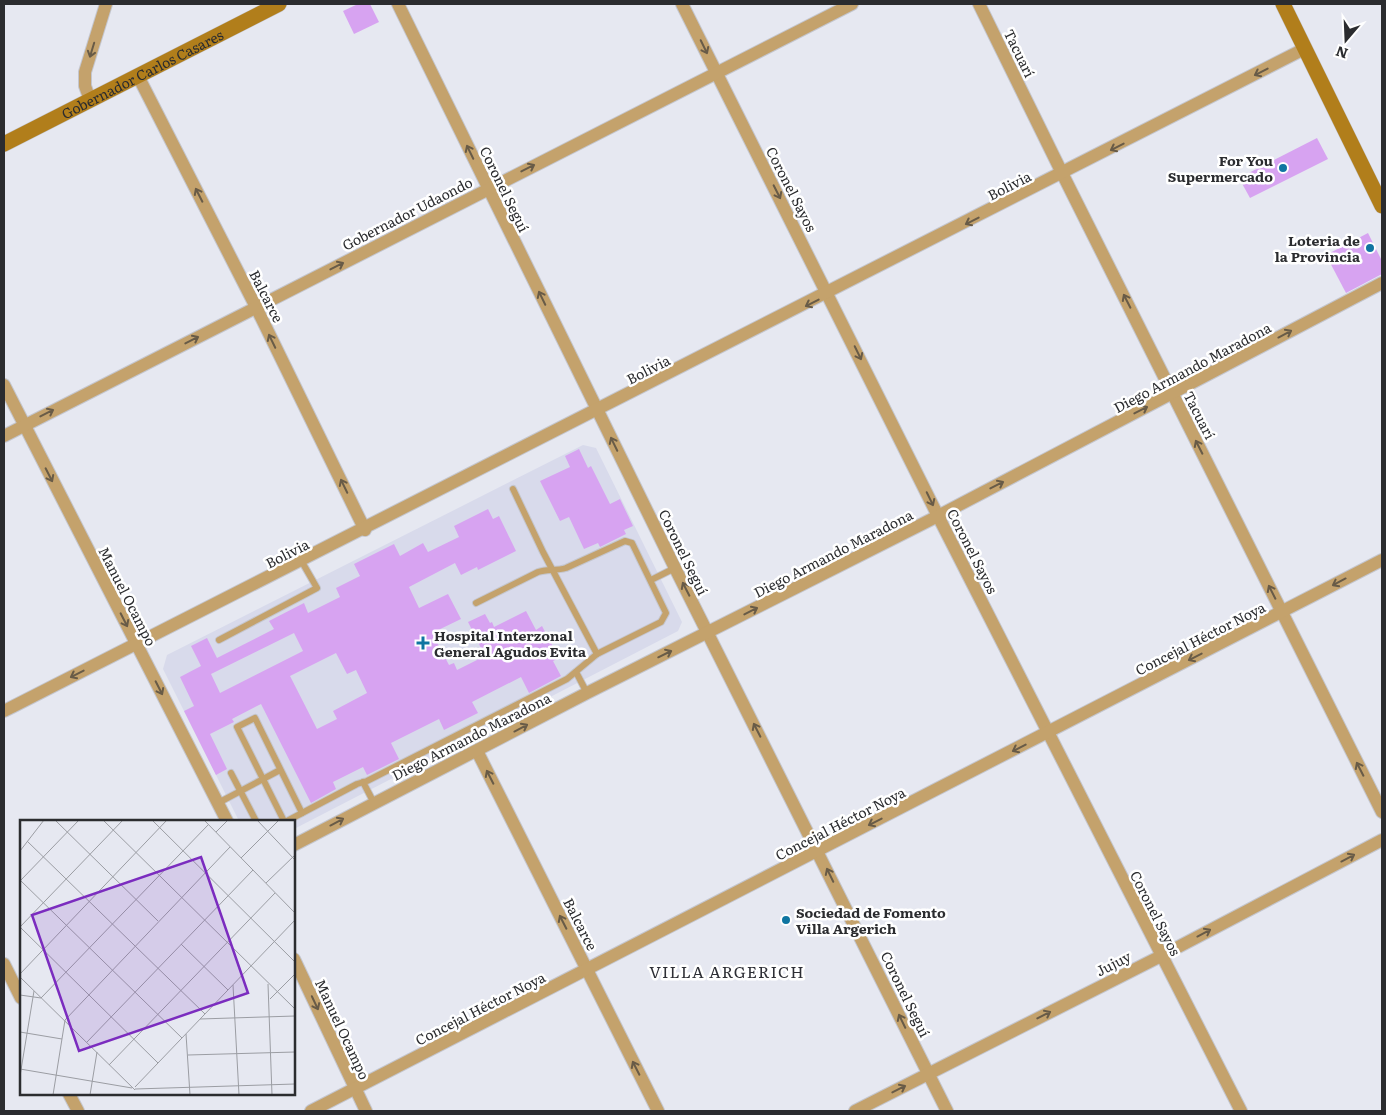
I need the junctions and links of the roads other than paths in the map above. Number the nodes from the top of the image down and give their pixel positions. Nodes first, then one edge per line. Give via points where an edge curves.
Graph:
1 (106, 4) edge
2 (280, 4) edge
3 (398, 4) edge
4 (682, 4) edge
5 (852, 4) edge
6 (979, 4) edge
7 (1283, 4) edge
8 (1304, 49) junction
9 (716, 73) junction
10 (138, 76) junction
11 (90, 100) junction
12 (4, 144) edge
13 (1063, 175) junction
14 (487, 188) junction
15 (1382, 206) edge
16 (1382, 283) edge
17 (828, 294) junction
18 (256, 308) junction
19 (4, 385) edge
20 (1173, 394) junction
21 (598, 411) junction
22 (23, 426) junction
23 (4, 436) edge
24 (514, 489) dead end
25 (938, 516) junction
26 (365, 530) junction
27 (1382, 560) edge
28 (302, 562) junction
29 (676, 568) junction
30 (553, 570) junction
31 (652, 580) junction
32 (476, 603) dead end
33 (1282, 612) junction
34 (708, 633) junction
35 (219, 640) dead end
36 (137, 645) junction
37 (597, 654) junction
38 (576, 672) junction
39 (587, 693) junction
40 (4, 711) edge
41 (1049, 732) junction
42 (478, 751) junction
43 (280, 770) junction
44 (231, 773) dead end
45 (263, 779) junction
46 (363, 782) junction
47 (241, 790) junction
48 (218, 802) junction
49 (374, 803) junction
50 (1382, 812) edge
51 (302, 813) junction
52 (227, 820) edge
53 (256, 820) edge
54 (285, 820) edge
55 (288, 820) edge
56 (1382, 840) edge
57 (295, 844) edge
58 (818, 851) junction
59 (1161, 956) junction
60 (295, 961) edge
61 (4, 964) edge
62 (587, 970) junction
63 (13, 987) edge
64 (928, 1074) junction
65 (355, 1089) junction
66 (70, 1095) edge
67 (78, 1111) edge
68 (311, 1111) edge
69 (366, 1111) edge
70 (658, 1111) edge
71 (856, 1111) edge
72 (947, 1111) edge
73 (1241, 1111) edge

1 -> 11 street via 85,72
2 - 10 street, Gobernador Carlos Casares
14 -> 3 street, Coronel Seguí
4 -> 9 street, Coronel Sayos
5 - 9 street, Gobernador Udaondo
6 - 13 street, Tacuarí
7 - 8 street
8 -> 13 street, Bolivia
8 - 15 street
14 -> 9 street, Gobernador Udaondo
9 -> 17 street, Coronel Sayos
10 - 11 street, Gobernador Carlos Casares
18 -> 10 street, Balcarce
11 - 12 street, Gobernador Carlos Casares
13 -> 17 street, Bolivia
20 -> 13 street, Tacuarí
18 -> 14 street, Gobernador Udaondo
21 -> 14 street, Coronel Seguí
20 -> 16 street, Diego Armando Maradona
17 -> 21 street, Bolivia
17 -> 25 street, Coronel Sayos
22 -> 18 street, Gobernador Udaondo
26 -> 18 street, Balcarce
19 - 22 street, Manuel Ocampo
25 -> 20 street, Diego Armando Maradona
33 -> 20 street, Tacuarí
21 - 26 street, Bolivia
29 -> 21 street, Coronel Seguí
22 - 23 street, Gobernador Udaondo
22 -> 36 street, Manuel Ocampo
24 - 30 lane
34 -> 25 street, Diego Armando Maradona
25 - 41 street, Coronel Sayos
26 - 28 street, Bolivia
27 -> 33 street, Concejal Héctor Noya
28 - 35 lane via 317,588
28 - 36 street, Bolivia
29 - 31 lane
34 -> 29 street, Coronel Seguí
30 - 31 lane via 566,568 628,541
30 - 32 lane via 538,572
30 - 37 lane
31 - 37 lane via 665,609 664,618
33 -> 41 street, Concejal Héctor Noya
50 -> 33 street, Tacuarí
39 -> 34 street, Diego Armando Maradona
58 -> 34 street, Coronel Seguí
36 -> 40 street, Bolivia
36 -> 48 street, Manuel Ocampo
37 - 38 lane
38 - 39 lane
38 - 46 lane
42 -> 39 street, Diego Armando Maradona
41 -> 58 street, Concejal Héctor Noya
41 - 59 street, Coronel Sayos
42 - 49 street, Diego Armando Maradona
62 -> 42 street, Balcarce
43 - 45 lane
43 - 45 lane via 254,718 237,727
43 - 51 lane
44 - 47 lane
45 - 47 lane
45 - 54 lane
46 - 49 lane
46 - 51 lane
47 - 48 lane
47 - 53 lane
48 - 52 street, Manuel Ocampo
57 -> 49 street, Diego Armando Maradona
51 - 55 lane
59 -> 56 street, Jujuy
58 - 62 street, Concejal Héctor Noya
64 -> 58 street, Coronel Seguí
64 -> 59 street, Jujuy
59 - 73 street, Coronel Sayos
60 -> 65 street, Manuel Ocampo
61 - 63 street
62 - 65 street, Concejal Héctor Noya
70 -> 62 street, Balcarce
71 -> 64 street, Jujuy
64 - 72 street, Coronel Seguí
65 - 68 street, Concejal Héctor Noya
65 - 69 street, Manuel Ocampo
66 - 67 street

